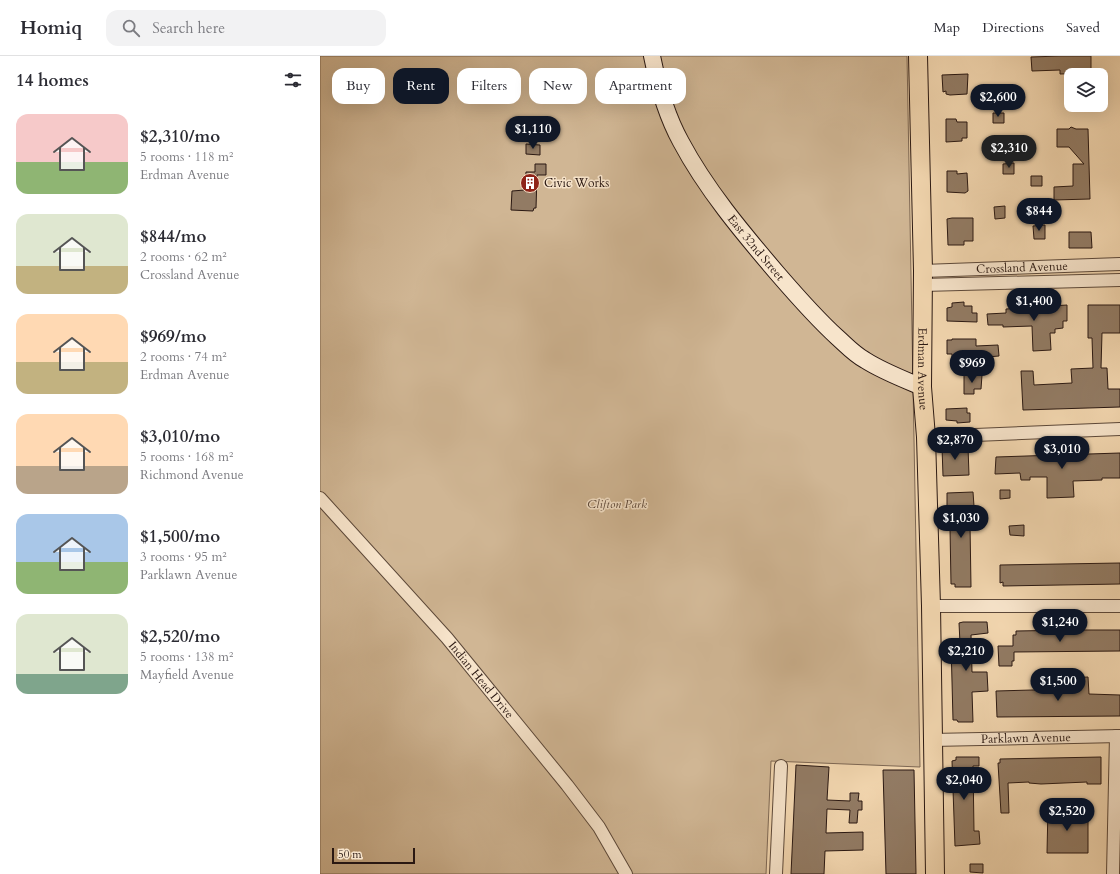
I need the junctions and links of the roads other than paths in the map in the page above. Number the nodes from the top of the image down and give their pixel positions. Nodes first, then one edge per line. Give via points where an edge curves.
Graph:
1 (652, 56) edge
2 (918, 56) edge
3 (1120, 264) edge
4 (923, 278) junction
5 (1120, 280) edge
6 (922, 387) junction
7 (1120, 429) edge
8 (926, 437) junction
9 (320, 498) edge
10 (931, 606) junction
11 (1120, 606) edge
12 (1118, 736) edge
13 (932, 740) junction
14 (781, 766) dead end
15 (1118, 822) edge
16 (626, 874) edge
17 (776, 874) edge
18 (935, 874) edge
19 (1114, 874) edge

1 - 6 street, East 32nd Street via 663,101 680,141 721,204 751,241 800,301 850,349 864,360
2 - 4 main road, Erdman Avenue
3 - 4 street, Crossland Avenue
4 - 5 street, Crossland Avenue
4 - 6 main road, Erdman Avenue
6 - 8 main road, Erdman Avenue
7 - 8 street
8 - 10 main road, Erdman Avenue
9 - 16 street, Indian Head Drive via 447,638 571,791 599,828
10 - 11 street
10 - 13 main road, Erdman Avenue
12 - 13 street, Parklawn Avenue
12 - 15 street via 1114,804
13 - 18 main road, Erdman Avenue
14 - 17 street
15 - 19 street

